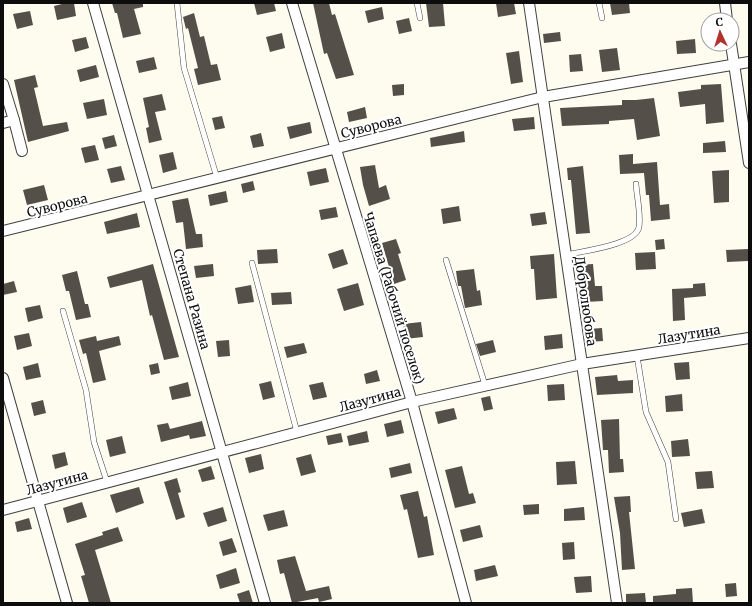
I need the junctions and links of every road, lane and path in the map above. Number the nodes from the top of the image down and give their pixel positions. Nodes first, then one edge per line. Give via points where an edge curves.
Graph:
1 (93, 3) edge
2 (177, 3) edge
3 (292, 3) edge
4 (417, 3) edge
5 (529, 3) edge
6 (599, 3) edge
7 (420, 18) dead end
8 (602, 18) dead end
9 (732, 52) edge
10 (749, 62) edge
11 (734, 65) junction
12 (3, 84) edge
13 (543, 97) junction
14 (14, 120) junction
15 (3, 123) edge
16 (336, 149) junction
17 (22, 151) dead end
18 (749, 164) edge
19 (216, 178) junction
20 (636, 184) dead end
21 (148, 195) junction
22 (3, 231) edge
23 (566, 255) junction
24 (446, 260) dead end
25 (252, 263) dead end
26 (63, 311) dead end
27 (749, 338) edge
28 (637, 356) junction
29 (582, 364) junction
30 (3, 378) edge
31 (485, 385) junction
32 (412, 402) junction
33 (297, 432) junction
34 (222, 452) junction
35 (107, 482) junction
36 (38, 500) junction
37 (3, 510) edge
38 (676, 519) dead end
39 (67, 603) edge
40 (265, 603) edge
41 (466, 603) edge
42 (617, 603) edge

1 - 21 street, Степана Разина
2 - 19 lane via 184,68
3 - 16 street, Чапаева (Рабочий поселок)
4 - 7 lane
5 - 13 street, Добролюбова
6 - 8 lane
9 - 11 street
10 - 11 street, Суворова
11 - 13 street, Суворова
11 - 18 street
12 - 14 street
13 - 16 street, Суворова
13 - 23 street, Добролюбова
14 - 15 street
14 - 17 street
16 - 19 street, Суворова
16 - 32 street, Чапаева (Рабочий поселок)
19 - 21 street, Суворова
20 - 23 lane via 639,229 635,235 622,242
21 - 22 street, Суворова
21 - 34 street, Степана Разина
23 - 29 street, Добролюбова
24 - 31 lane
25 - 33 lane
26 - 35 lane via 86,390 94,442
27 - 28 street, Лазутина
28 - 29 street, Лазутина
28 - 38 lane via 646,412 668,462
29 - 31 street, Лазутина
29 - 42 street, Добролюбова
30 - 36 street
31 - 32 street, Лазутина
32 - 33 street, Лазутина
32 - 41 street, Чапаева (Рабочий поселок)
33 - 34 street, Лазутина
34 - 35 street, Лазутина
34 - 40 street, Степана Разина
35 - 36 street, Лазутина
36 - 37 street, Лазутина
36 - 39 street

